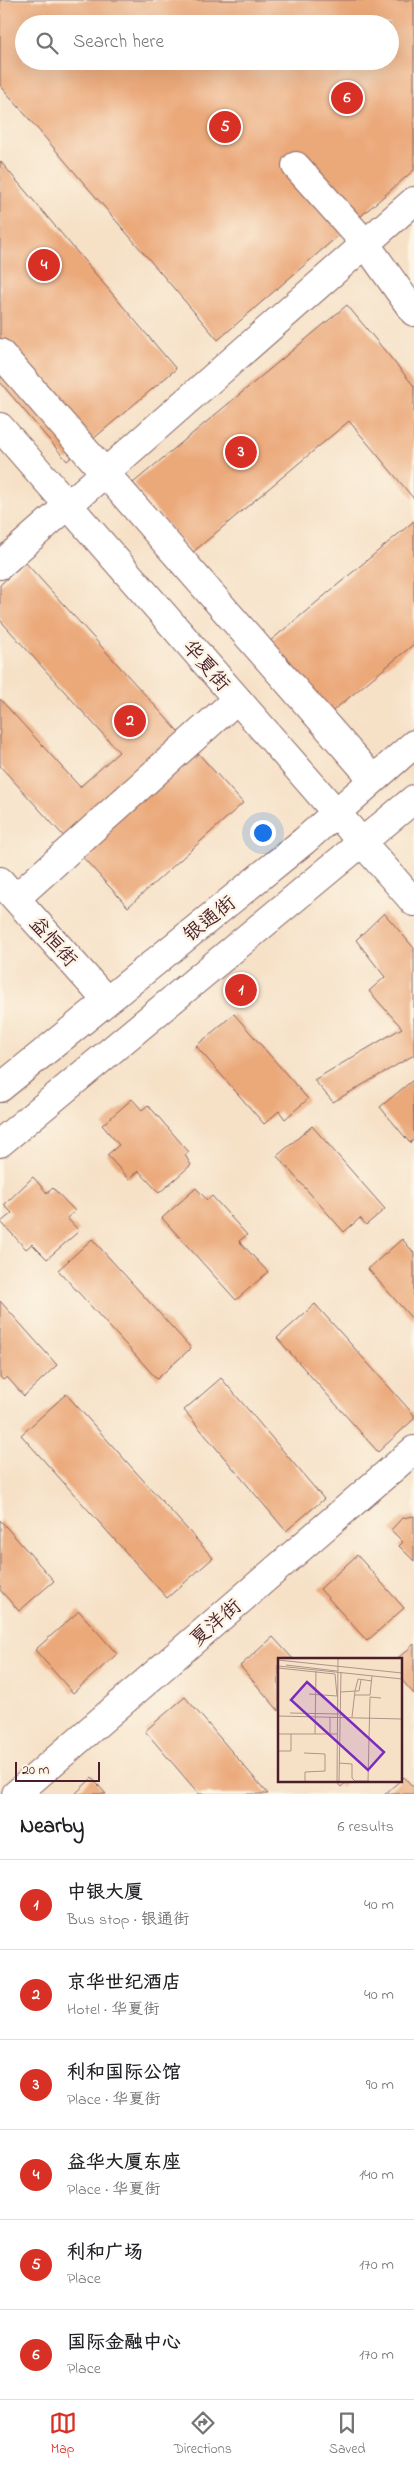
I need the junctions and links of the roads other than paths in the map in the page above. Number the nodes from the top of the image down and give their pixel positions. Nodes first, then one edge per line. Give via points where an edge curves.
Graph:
1 (296, 166) dead end
2 (414, 201) edge
3 (365, 243) junction
4 (414, 312) edge
5 (0, 353) edge
6 (0, 427) edge
7 (104, 472) junction
8 (67, 504) junction
9 (0, 565) edge
10 (237, 699) junction
11 (414, 744) edge
12 (373, 779) junction
13 (414, 799) edge
14 (335, 813) junction
15 (361, 843) junction
16 (8, 889) edge
17 (414, 902) edge
18 (107, 1001) junction
19 (0, 1088) edge
20 (0, 1143) edge
21 (414, 1450) edge
22 (16, 1794) edge

1 - 3 street
2 - 3 street
3 - 4 street
3 - 7 street
5 - 7 street
6 - 8 street, 华夏街
7 - 8 street
7 - 12 street
8 - 9 street
8 - 10 street, 华夏街
10 - 14 street, 华夏街
10 - 16 street
11 - 12 street, 银通街
12 - 14 street, 银通街
13 - 15 street
14 - 15 street, 华夏街
14 - 18 street, 银通街
15 - 17 street, 华夏街
15 - 20 street
16 - 18 street, 益恒街
18 - 19 street, 银通街
21 - 22 street, 夏洋街

